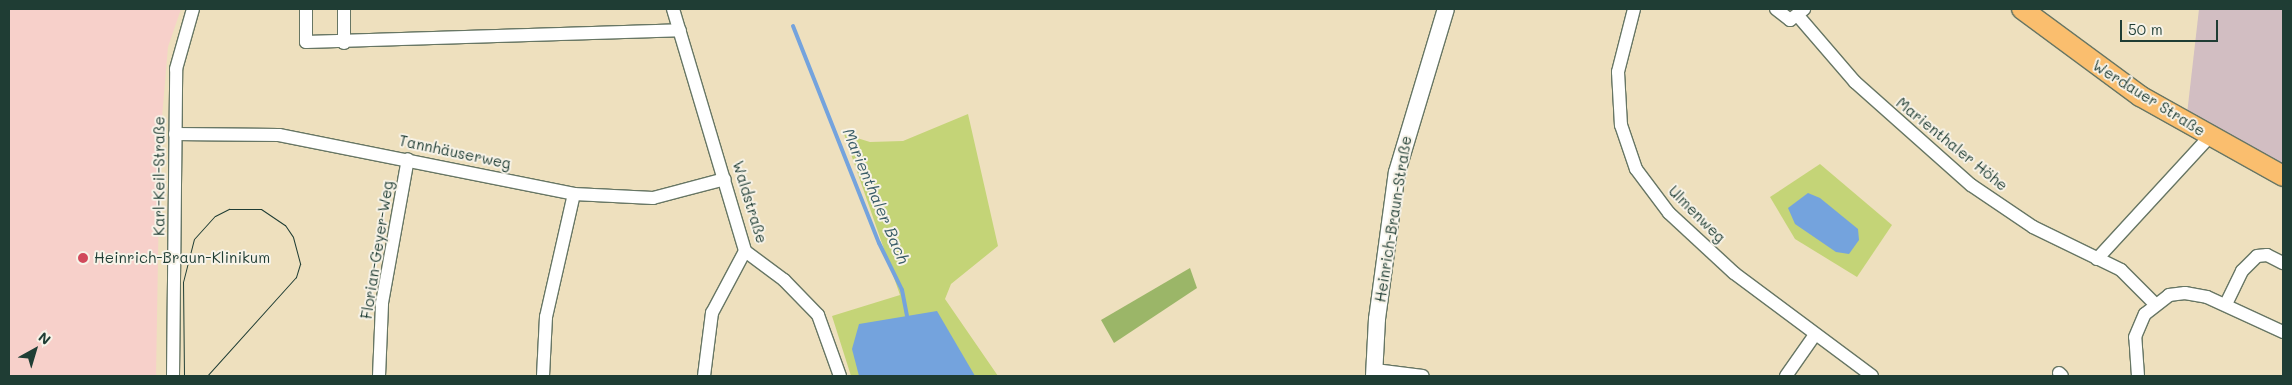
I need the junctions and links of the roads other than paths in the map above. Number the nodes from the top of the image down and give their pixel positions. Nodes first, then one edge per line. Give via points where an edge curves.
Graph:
1 (193, 9) edge
2 (306, 9) edge
3 (344, 9) edge
4 (673, 9) edge
5 (1446, 9) edge
6 (1634, 9) edge
7 (1776, 9) edge
8 (2022, 9) edge
9 (1802, 13) edge
10 (680, 30) junction
11 (344, 43) junction
12 (175, 134) junction
13 (2210, 136) junction
14 (408, 159) junction
15 (2283, 176) edge
16 (725, 179) junction
17 (574, 194) junction
18 (745, 251) junction
19 (2097, 259) junction
20 (2283, 262) edge
21 (2154, 303) junction
22 (2226, 304) junction
23 (2283, 332) edge
24 (1814, 336) junction
25 (1375, 373) edge
26 (173, 376) edge
27 (379, 376) edge
28 (543, 376) edge
29 (704, 376) edge
30 (840, 376) edge
31 (1423, 376) edge
32 (1786, 376) edge
33 (1872, 376) edge
34 (2138, 376) edge

1 - 12 street, Karl-Keil-Straße via 176,69
2 - 11 street via 306,42
3 - 11 street
4 - 10 street, Waldstraße
5 - 25 street, Heinrich-Braun-Straße via 1397,172 1377,319
6 - 24 street, Ulmenweg via 1618,72 1621,125 1636,169 1669,213 1734,273
7 - 9 street, Marienthaler Höhe via 1785,18
8 - 13 main road, Werdauer Straße via 2124,85
9 - 19 street, Marienthaler Höhe via 1862,88 1971,185 2034,227
10 - 11 street
10 - 16 street, Waldstraße
12 - 14 street, Tannhäuserweg via 280,135
12 - 26 street, Karl-Keil-Straße
13 - 15 main road, Werdauer Straße
13 - 19 street
14 - 17 street, Tannhäuserweg
14 - 27 street, Florian-Geyer-Weg via 382,303
16 - 17 street, Tannhäuserweg via 653,198
16 - 18 street, Waldstraße
17 - 28 street via 546,317
18 - 29 street via 712,313
18 - 30 street, Waldstraße via 784,280 818,315
19 - 21 street, Marienthaler Höhe via 2135,280
20 - 22 street via 2267,255 2257,256 2242,271
21 - 22 street via 2185,292
21 - 34 street via 2135,337
22 - 23 street
24 - 32 street
24 - 33 street, Ulmenweg
25 - 31 street

